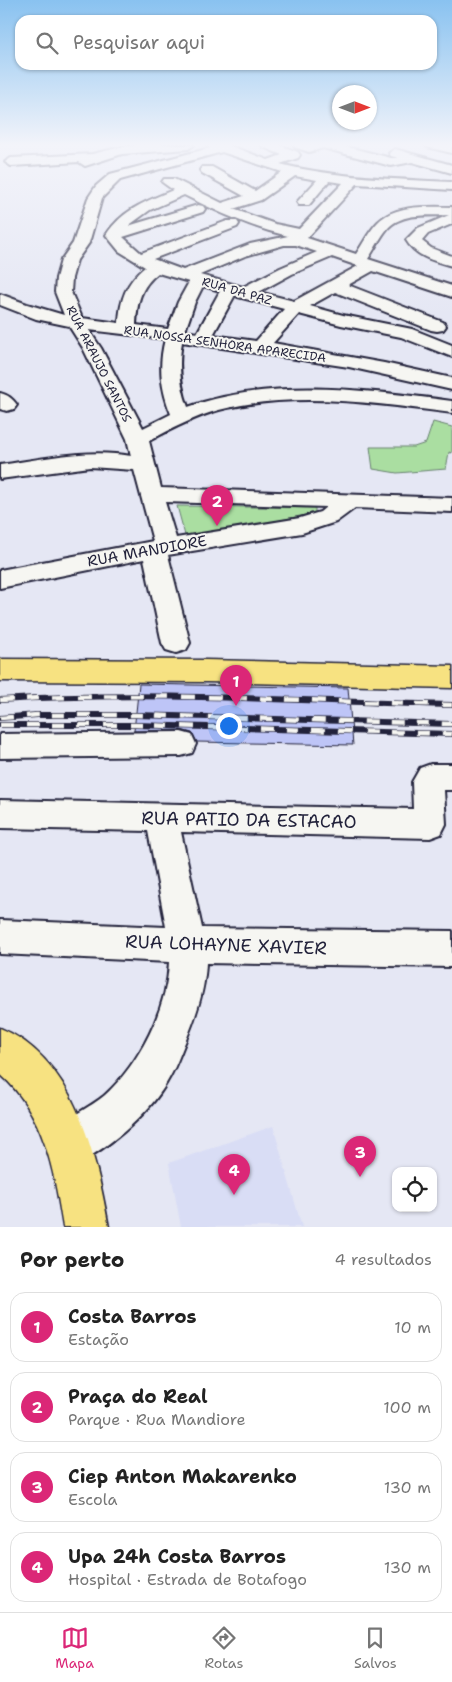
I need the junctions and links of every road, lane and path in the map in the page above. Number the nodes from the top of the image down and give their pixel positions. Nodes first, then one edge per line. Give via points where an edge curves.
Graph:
1 (93, 201) edge
2 (153, 201) edge
3 (214, 201) edge
4 (242, 201) edge
5 (334, 201) edge
6 (220, 208) junction
7 (198, 209) dead end
8 (452, 211) edge
9 (452, 219) edge
10 (232, 224) dead end
11 (114, 235) junction
12 (300, 238) junction
13 (81, 242) junction
14 (330, 252) junction
15 (452, 261) edge
16 (148, 262) junction
17 (364, 264) junction
18 (192, 278) junction
19 (335, 286) junction
20 (237, 291) junction
21 (452, 292) edge
22 (0, 299) edge
23 (296, 307) junction
24 (76, 324) junction
25 (410, 326) junction
26 (127, 329) junction
27 (452, 331) edge
28 (175, 334) junction
29 (202, 339) junction
30 (260, 347) junction
31 (452, 350) edge
32 (452, 384) edge
33 (452, 407) edge
34 (182, 417) junction
35 (138, 439) junction
36 (144, 465) junction
37 (0, 472) edge
38 (151, 495) junction
39 (348, 502) junction
40 (452, 505) edge
41 (160, 548) junction
42 (0, 579) edge
43 (176, 643) dead end
44 (0, 670) edge
45 (452, 677) edge
46 (180, 744) dead end
47 (0, 746) edge
48 (452, 777) edge
49 (0, 814) edge
50 (161, 817) junction
51 (0, 937) edge
52 (188, 945) junction
53 (452, 950) edge
54 (0, 1048) edge
55 (67, 1147) junction
56 (86, 1227) edge

1 - 13 street, RUA ARAUJO SANTOS
2 - 11 street via 117,228
3 - 6 street
4 - 6 street
5 - 12 street
6 - 12 street
7 - 11 street
8 - 17 street via 392,218 383,225
9 - 15 street via 423,231 414,240 423,250
10 - 16 street
11 - 13 street
11 - 16 street, RUA DA PAZ via 120,244
12 - 14 street
12 - 18 street via 272,242
13 - 24 street, RUA ARAUJO SANTOS via 69,260 63,292
14 - 17 street
14 - 20 street
16 - 18 street, RUA DA PAZ
16 - 26 street via 134,286
17 - 19 street
17 - 21 street
18 - 20 street, RUA DA PAZ
18 - 28 street via 192,291
19 - 23 street
19 - 25 street
20 - 23 street, RUA DA PAZ
20 - 29 street
21 - 25 street
22 - 24 street, RUA NOSSA SENHORA APARECIDA
23 - 25 street, RUA DA PAZ via 341,320
23 - 30 street
24 - 26 street, RUA NOSSA SENHORA APARECIDA
24 - 35 street, RUA ARAUJO SANTOS via 92,348
25 - 27 street
25 - 31 street, RUA DA PAZ
26 - 28 street, RUA NOSSA SENHORA APARECIDA
28 - 29 street, RUA NOSSA SENHORA APARECIDA
28 - 34 street via 170,382
29 - 30 street, RUA NOSSA SENHORA APARECIDA
30 - 32 street, RUA NOSSA SENHORA APARECIDA
33 - 34 street, RUA ARAUJO SANTOS via 303,395 223,403
34 - 35 street, RUA ARAUJO SANTOS
35 - 36 street, RUA ARAUJO SANTOS
36 - 37 street via 94,459
36 - 38 street, RUA ARAUJO SANTOS
38 - 39 street
38 - 41 street, RUA ARAUJO SANTOS
39 - 40 street
39 - 41 street, RUA MANDIORE via 338,511 316,521
41 - 42 street, RUA MANDIORE
41 - 43 street, RUA ARAUJO SANTOS
44 - 45 main road
46 - 47 street
48 - 50 street, RUA PATIO DA ESTACAO via 432,777 428,782 430,824
49 - 50 street, RUA PATIO DA ESTACAO
50 - 52 street
51 - 52 street, RUA LOHAYNE XAVIER
52 - 53 street, RUA LOHAYNE XAVIER
52 - 55 street via 187,978 176,1018 153,1069 120,1108
54 - 55 main road via 34,1079 51,1108
55 - 56 main road

